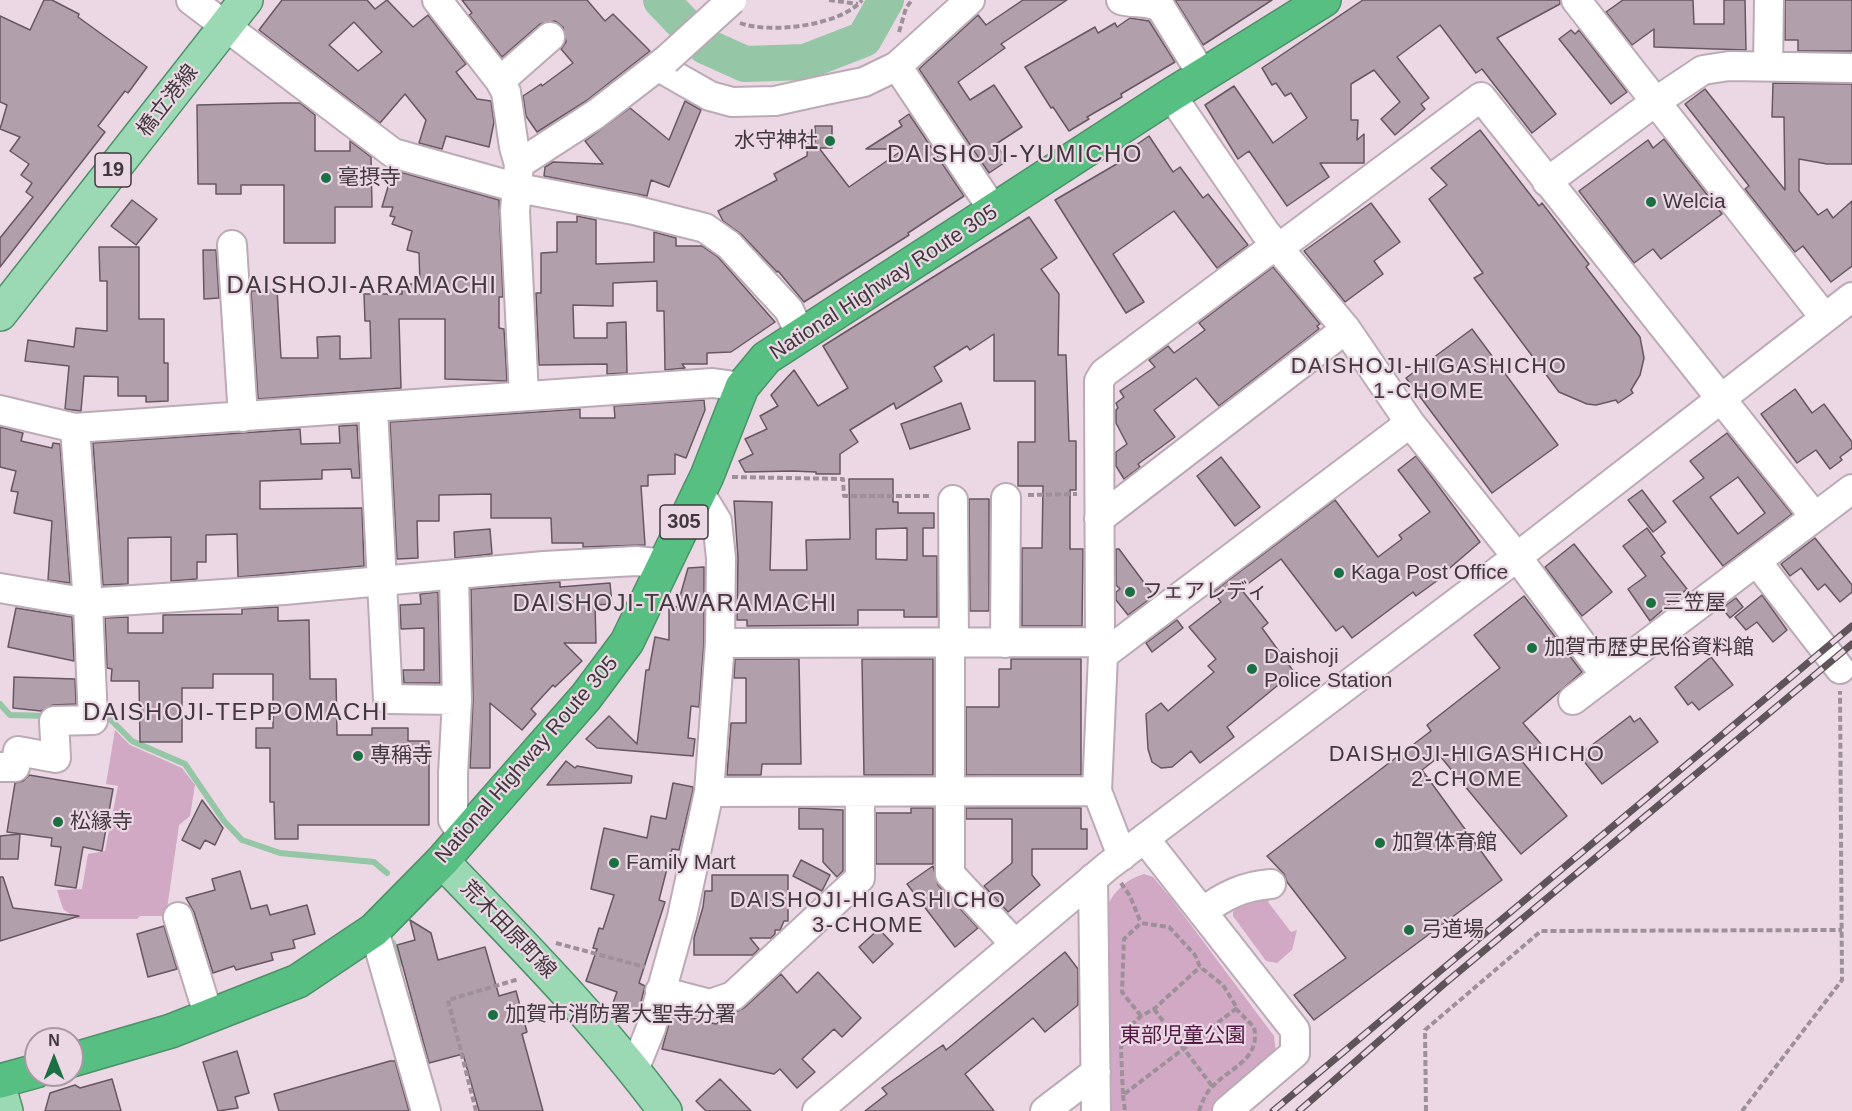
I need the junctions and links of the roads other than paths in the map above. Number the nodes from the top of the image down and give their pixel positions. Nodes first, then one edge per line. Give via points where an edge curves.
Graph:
1 (190, 0) edge
2 (246, 0) edge
3 (437, 0) edge
4 (970, 0) edge
5 (1121, 0) edge
6 (1324, 0) edge
7 (1769, 0) edge
8 (1586, 4) edge
9 (731, 10) edge
10 (226, 26) junction
11 (550, 37) dead end
12 (662, 64) junction
13 (897, 66) junction
14 (1768, 66) junction
15 (1852, 68) edge
16 (1203, 76) junction
17 (500, 81) junction
18 (1171, 95) junction
19 (1655, 102) junction
20 (519, 176) junction
21 (1547, 182) junction
22 (994, 212) junction
23 (232, 245) dead end
24 (1278, 246) junction
25 (1852, 297) edge
26 (0, 314) edge
27 (1825, 318) junction
28 (1346, 329) junction
29 (800, 334) junction
30 (742, 387) junction
31 (524, 396) junction
32 (1721, 400) junction
33 (373, 408) junction
34 (0, 410) edge
35 (243, 417) junction
36 (1410, 423) junction
37 (75, 428) junction
38 (703, 483) junction
39 (1852, 489) edge
40 (1012, 497) road end
41 (942, 498) road end
42 (1099, 507) junction
43 (1815, 517) junction
44 (1517, 557) junction
45 (1757, 562) junction
46 (666, 564) junction
47 (454, 576) junction
48 (381, 580) junction
49 (0, 588) edge
50 (88, 603) junction
51 (720, 643) junction
52 (1005, 643) junction
53 (952, 644) junction
54 (1101, 648) junction
55 (1840, 669) road end
56 (1605, 675) junction
57 (457, 700) junction
58 (1573, 700) dead end
59 (0, 767) edge
60 (950, 791) junction
61 (1097, 791) junction
62 (709, 792) junction
63 (860, 793) junction
64 (464, 836) junction
65 (1144, 839) junction
66 (442, 861) junction
67 (1108, 867) junction
68 (1271, 884) dead end
69 (1202, 912) junction
70 (178, 917) dead end
71 (374, 930) junction
72 (1014, 943) junction
73 (663, 982) junction
74 (209, 1017) junction
75 (84, 1056) edge
76 (634, 1070) junction
77 (1096, 1072) junction
78 (24, 1074) edge
79 (0, 1081) edge
80 (0, 1091) edge
81 (6, 1111) edge
82 (426, 1111) edge
83 (665, 1111) edge
84 (817, 1111) edge
85 (1045, 1111) edge
86 (1096, 1111) edge
87 (1227, 1111) edge

1 - 10 street
2 - 10 main road, 橋立港線 / 19
3 - 17 street
4 - 13 street
5 - 16 street via 1154,3 1161,8
6 - 16 highway, National Highway Route 305 / 305
7 - 14 street
8 - 19 street
9 - 12 street, bridge
10 - 20 street via 393,153
10 - 26 main road, 橋立港線 / 19
11 - 17 street
12 - 13 street via 710,96 753,103 864,82
12 - 20 street
13 - 22 street
14 - 15 street
14 - 19 street via 1703,70
16 - 18 highway, National Highway Route 305 / 305
17 - 20 street via 506,93
18 - 22 highway, National Highway Route 305 / 305
18 - 24 street
19 - 21 street
19 - 27 street
20 - 29 street via 705,228 729,245 789,310
20 - 31 street via 515,212
21 - 24 street via 1481,97
21 - 32 street
22 - 29 highway, National Highway Route 305 / 305
23 - 35 street
24 - 28 street
24 - 42 street via 1104,373 1098,389
25 - 27 street
27 - 32 street
28 - 36 street
28 - 42 street
29 - 30 highway, National Highway Route 305 / 305 via 766,358
30 - 31 street via 713,383
30 - 38 highway, National Highway Route 305 / 305
31 - 33 street
32 - 43 street
32 - 44 street
33 - 35 street
33 - 48 street
34 - 37 street
35 - 37 street
36 - 44 street
36 - 54 street
37 - 50 street
38 - 46 highway, National Highway Route 305 / 305
38 - 51 street via 717,521 721,558
39 - 43 street
40 - 52 street
41 - 53 street
42 - 54 street
43 - 45 street
44 - 56 street
44 - 65 street
45 - 55 street
45 - 56 street
46 - 47 street via 636,561 544,566
46 - 64 highway, National Highway Route 305 / 305 via 627,642 586,697
47 - 48 street
47 - 57 street
48 - 50 street via 284,591
48 - 57 street via 388,699
49 - 50 street
50 - 59 street via 93,720 54,721 56,758 18,752 15,767
51 - 53 street
51 - 62 street
52 - 53 street
52 - 54 street
53 - 60 street
54 - 61 street
56 - 58 street
57 - 64 street via 453,820
60 - 61 street
60 - 63 street
60 - 72 street via 950,874
61 - 67 street
62 - 63 street
62 - 73 street via 682,917
63 - 73 street via 860,878 733,996 710,1004
64 - 66 highway, National Highway Route 305 / 305
65 - 67 street
65 - 69 street
66 - 71 highway, National Highway Route 305 / 305
66 - 76 main road, 荒木田原町線 via 572,995
67 - 72 street
67 - 77 street
68 - 69 street via 1250,885
69 - 87 street via 1295,1030 1295,1053
70 - 74 street
71 - 74 highway, National Highway Route 305 / 305 via 298,981
71 - 82 street
72 - 84 street
73 - 76 street via 651,1028
74 - 75 highway, National Highway Route 305 / 305
76 - 83 main road, 荒木田原町線
77 - 85 street
77 - 86 street
78 - 79 highway
80 - 81 main road

